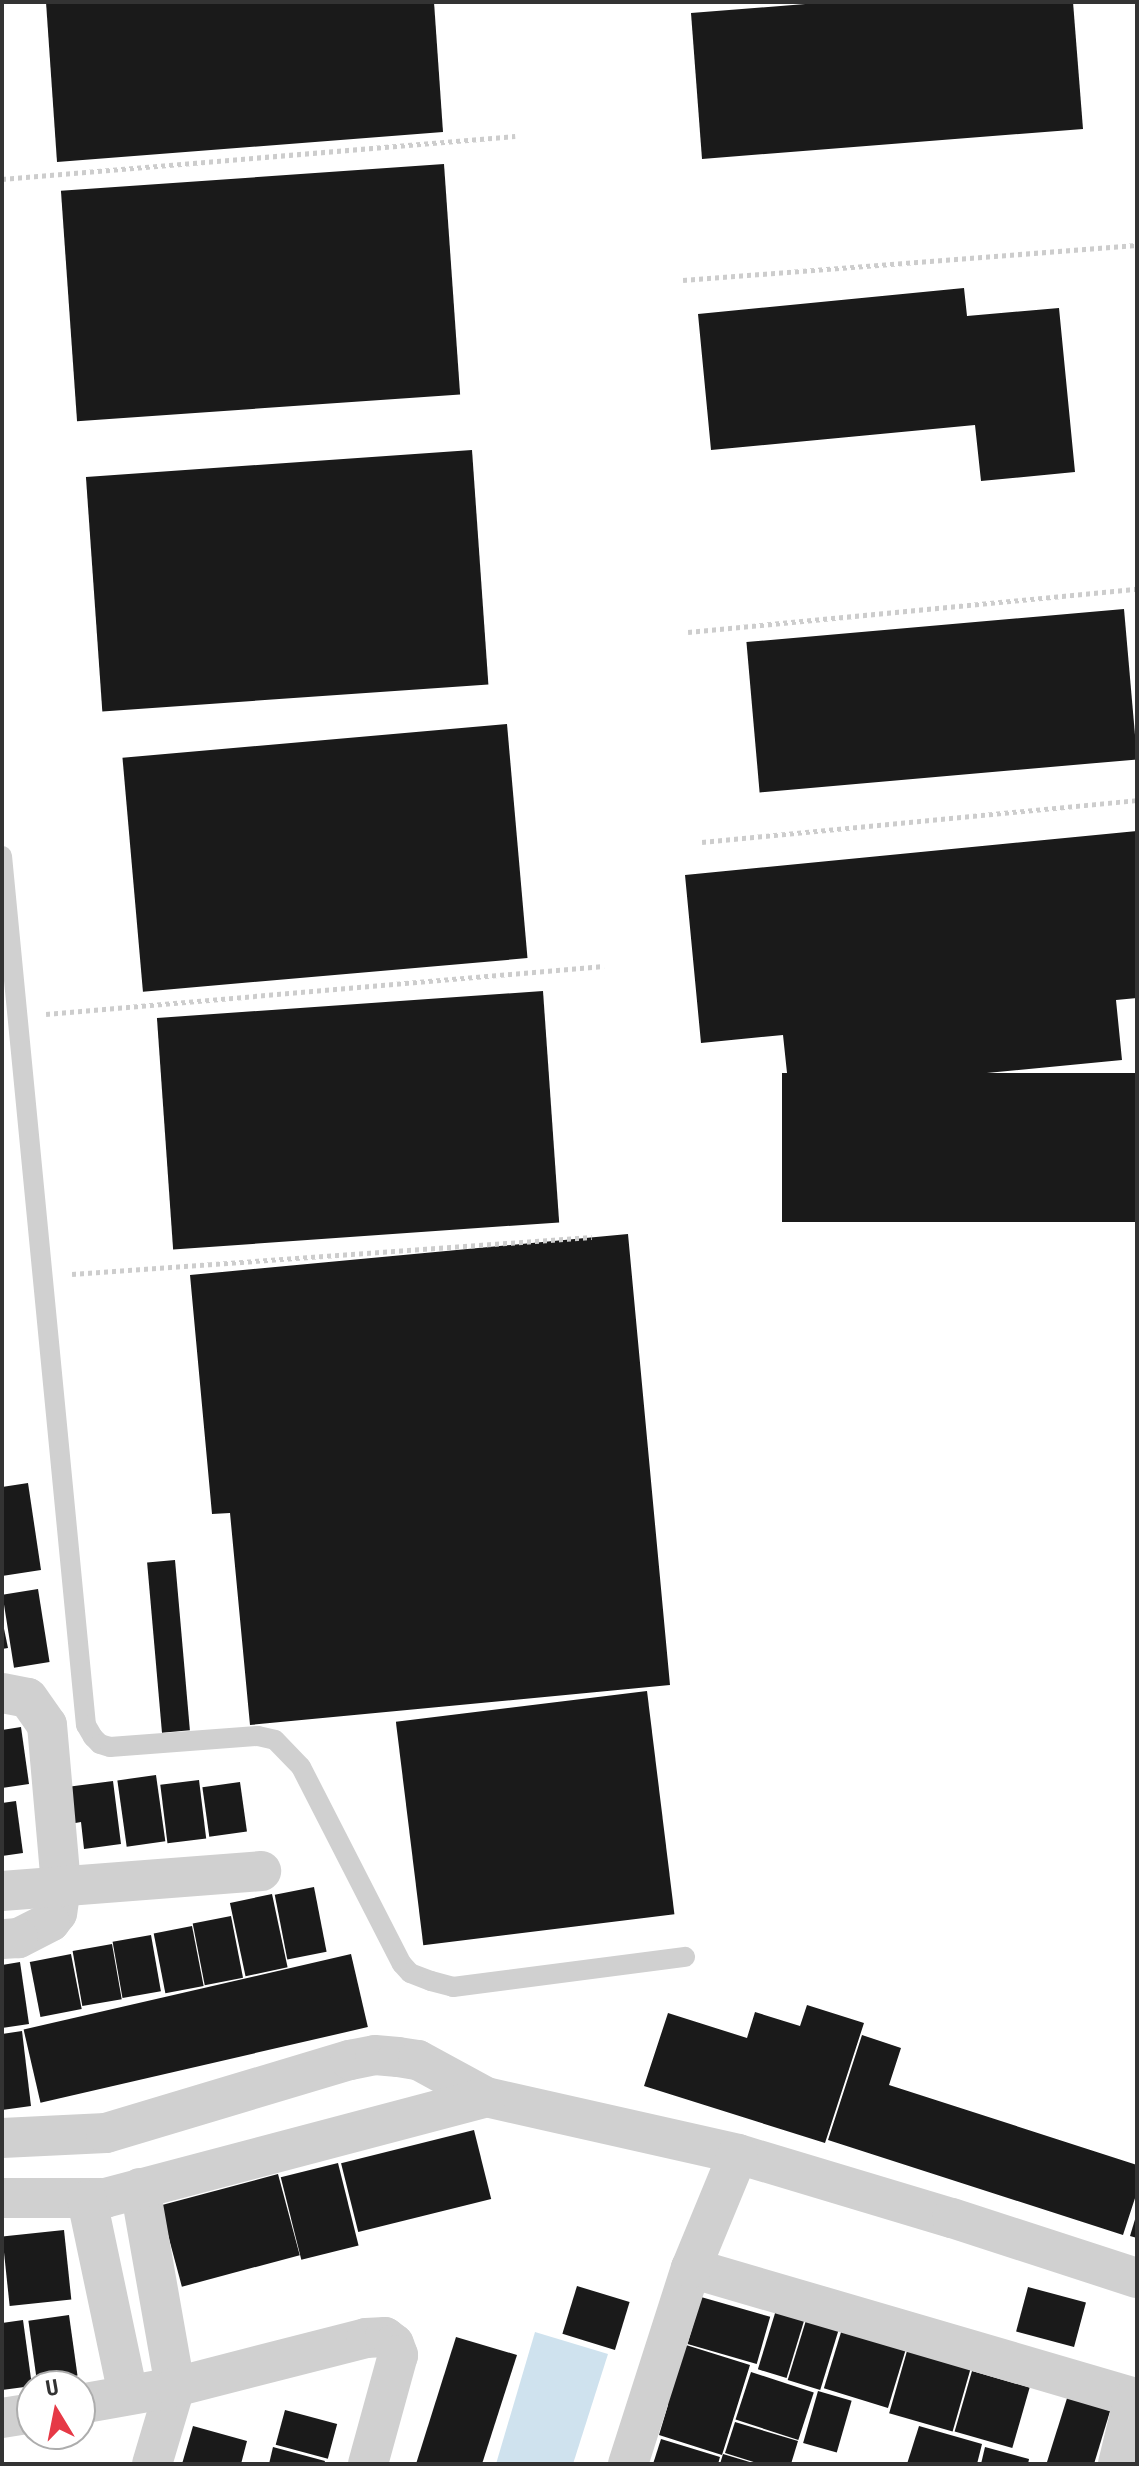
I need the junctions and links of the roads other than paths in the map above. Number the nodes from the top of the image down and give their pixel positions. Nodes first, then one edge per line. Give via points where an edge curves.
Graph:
1 (2, 856) edge
2 (2, 1693) edge
3 (261, 1871) dead end
4 (61, 1886) junction
5 (2, 1891) edge
6 (2, 1939) edge
7 (685, 1957) dead end
8 (486, 2097) junction
9 (106, 2133) junction
10 (2, 2138) edge
11 (738, 2154) junction
12 (116, 2194) junction
13 (2, 2198) edge
14 (691, 2268) junction
15 (1137, 2278) edge
16 (175, 2387) junction
17 (128, 2395) junction
18 (1136, 2398) edge
19 (96, 2401) edge
20 (152, 2464) edge
21 (368, 2464) edge
22 (628, 2464) edge
23 (1118, 2464) edge

1 - 7 lane via 86,1725 100,1744 110,1747 258,1736 275,1740 301,1767 410,1973 453,1987
2 - 4 street via 28,1698 47,1725
3 - 4 street
4 - 5 street
4 - 6 street via 57,1913 50,1922 18,1938
8 - 9 street via 418,2060 375,2055
8 - 11 street
8 - 12 street
9 - 10 street
9 - 12 street
11 - 14 street
11 - 15 street
12 - 13 street
12 - 16 street
12 - 17 street
14 - 18 street
14 - 22 street
16 - 17 street
16 - 20 street
16 - 21 street via 385,2337 398,2355
17 - 19 street
18 - 23 street

